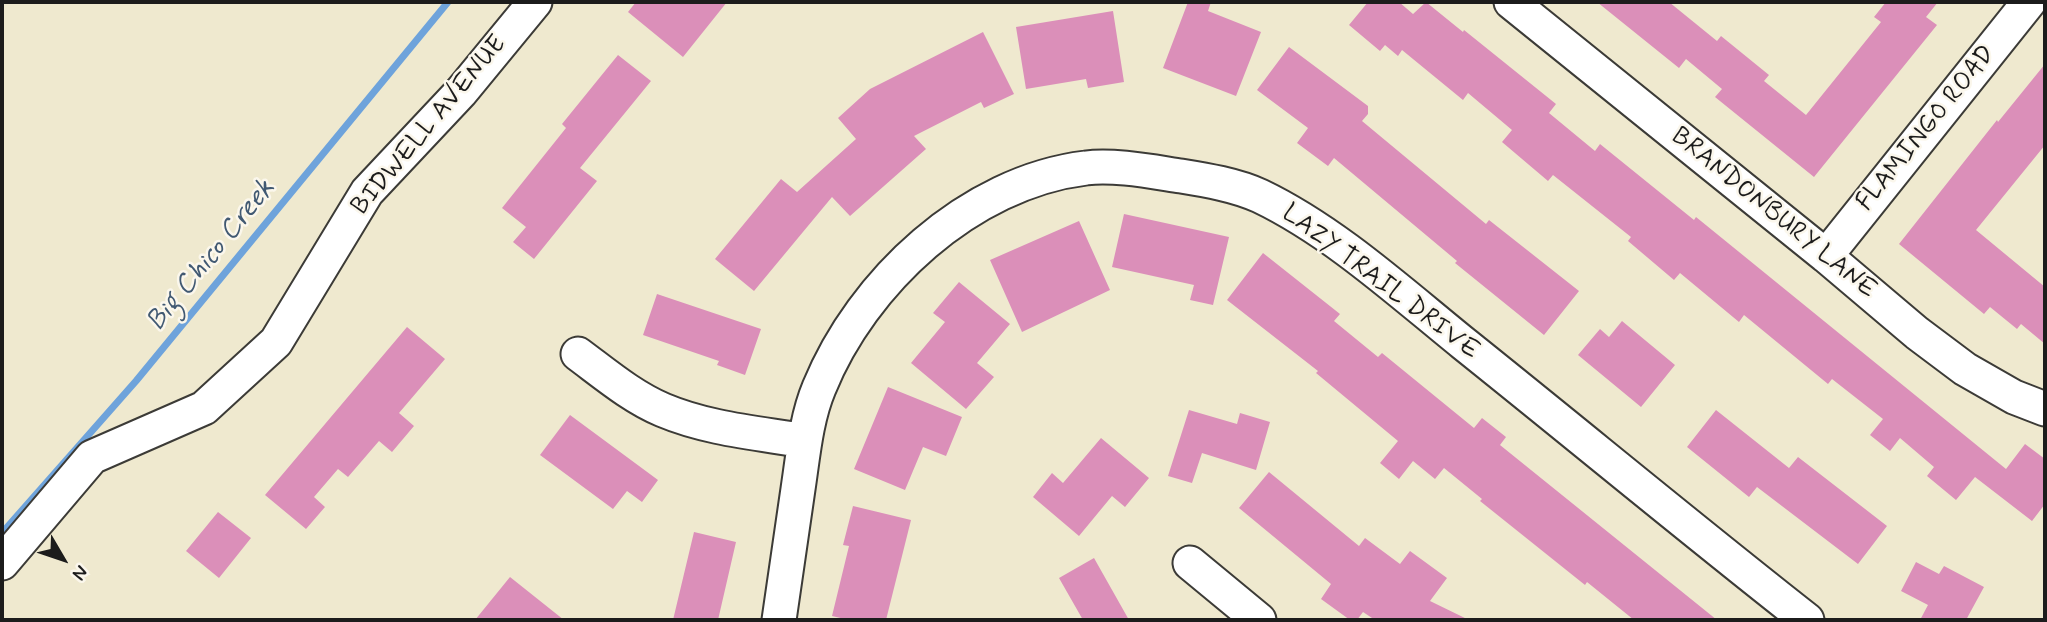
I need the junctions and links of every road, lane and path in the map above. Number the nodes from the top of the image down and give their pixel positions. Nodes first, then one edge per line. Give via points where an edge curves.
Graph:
1 (536, 2) edge
2 (1511, 2) edge
3 (2029, 2) edge
4 (1826, 256) junction
5 (578, 354) dead end
6 (2045, 409) edge
7 (805, 441) junction
8 (2, 563) edge
9 (1190, 563) dead end
10 (779, 620) edge
11 (1259, 620) edge
12 (1807, 620) edge

1 - 8 street, BIDWELL AVENUE via 461,92 367,192 276,342 204,408 92,457
2 - 4 street, BRANDONBURY LANE
3 - 4 street, FLAMINGO ROAD
4 - 6 street, BRANDONBURY LANE via 1965,369
5 - 7 street via 661,410 698,423
7 - 10 street, LAZY TRAIL DRIVE
7 - 12 street, LAZY TRAIL DRIVE via 818,390 845,334 880,287 920,247 972,209 1030,181 1087,167 1202,180 1257,195 1352,255
9 - 11 street

